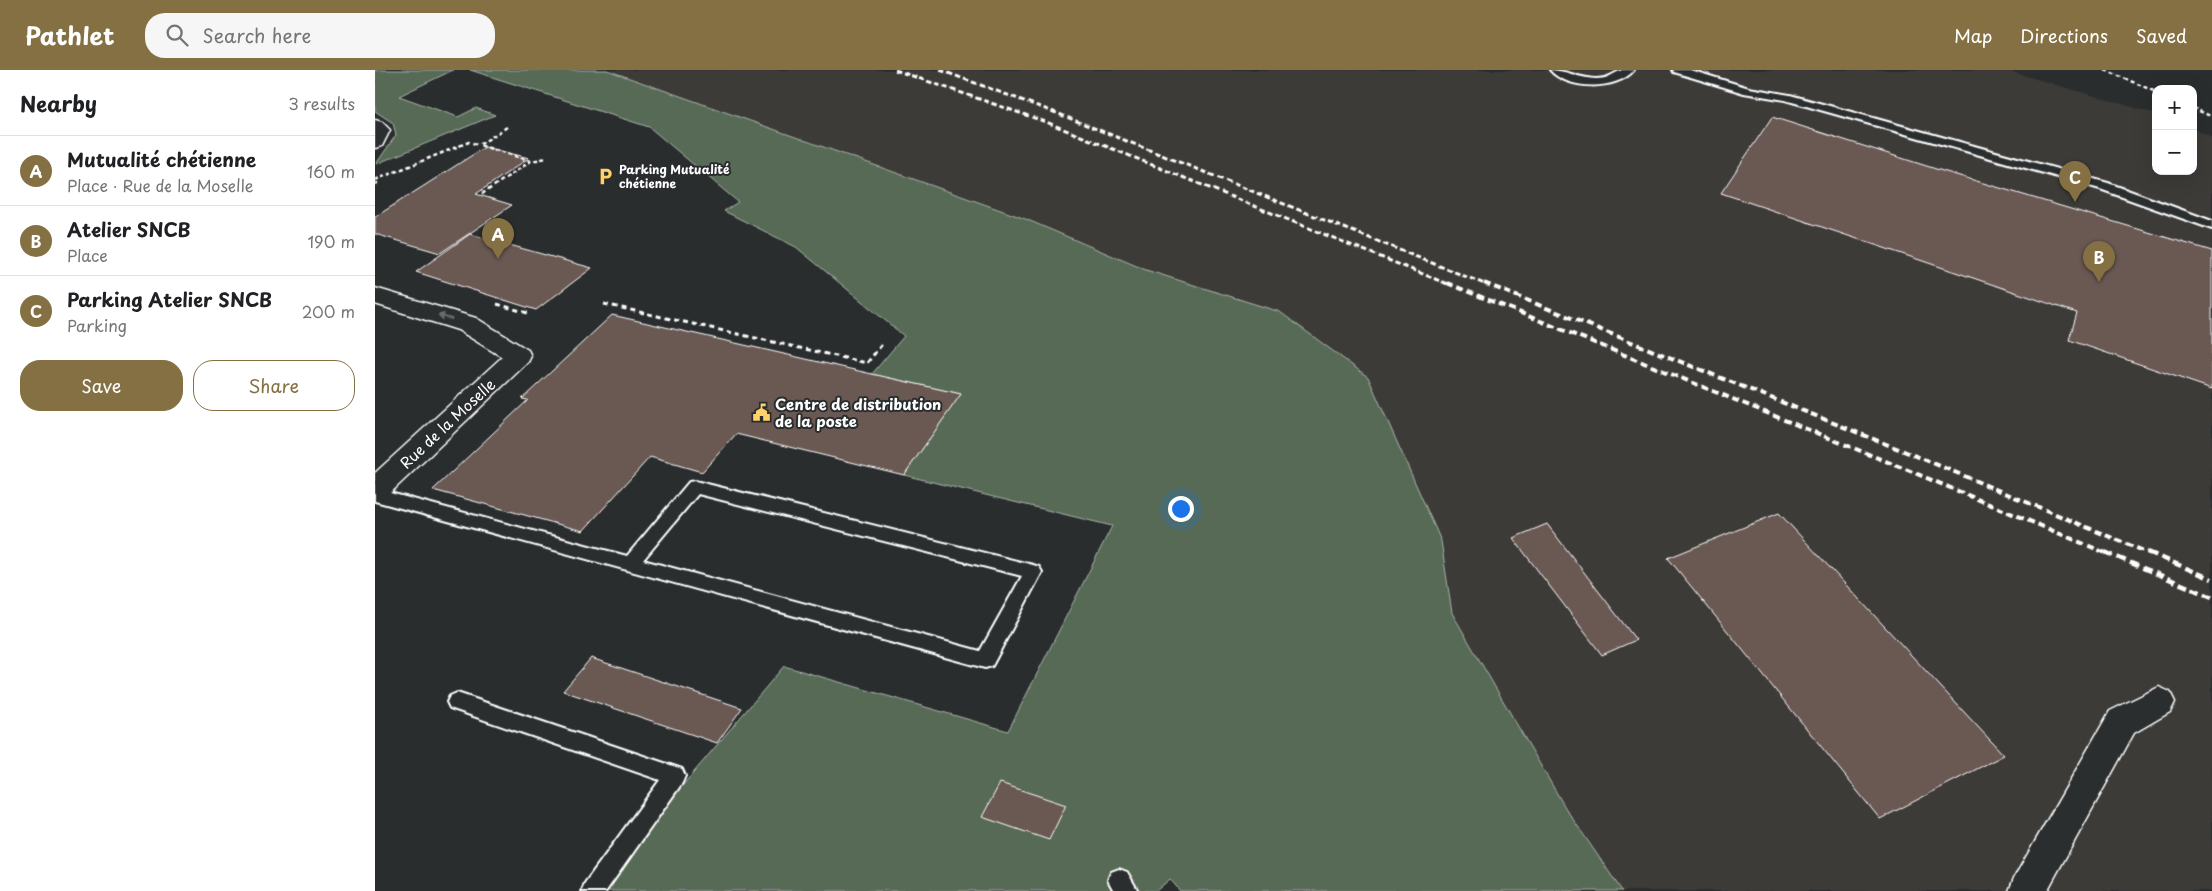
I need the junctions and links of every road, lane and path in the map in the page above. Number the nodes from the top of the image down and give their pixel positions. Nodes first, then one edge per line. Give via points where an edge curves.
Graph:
1 (1555, 70) edge
2 (1629, 70) edge
3 (1678, 70) edge
4 (2105, 70) edge
5 (2152, 90) edge
6 (2197, 110) edge
7 (2212, 117) edge
8 (375, 126) edge
9 (507, 128) dead end
10 (375, 142) edge
11 (479, 145) junction
12 (547, 158) dead end
13 (531, 161) junction
14 (375, 182) edge
15 (482, 194) dead end
16 (2212, 225) edge
17 (375, 296) edge
18 (604, 304) dead end
19 (375, 315) edge
20 (883, 343) dead end
21 (519, 356) junction
22 (375, 490) edge
23 (375, 495) edge
24 (630, 564) junction
25 (457, 702) dead end
26 (2159, 702) dead end
27 (593, 891) edge
28 (2027, 891) edge

1 - 2 lane via 1577,80 1595,82 1612,80
3 - 16 lane via 2104,186
4 - 5 path
6 - 7 path
8 - 10 street via 380,130
9 - 11 path
11 - 13 path
11 - 14 path via 469,142
12 - 13 path
13 - 15 path
21 -> 17 street via 467,324
18 - 20 path via 867,363
19 - 21 street
21 - 22 street, Rue de la Moselle
23 - 24 lane
24 - 24 lane via 985,660 1033,572 695,487
25 - 27 lane via 675,776
26 - 28 street via 2122,722

